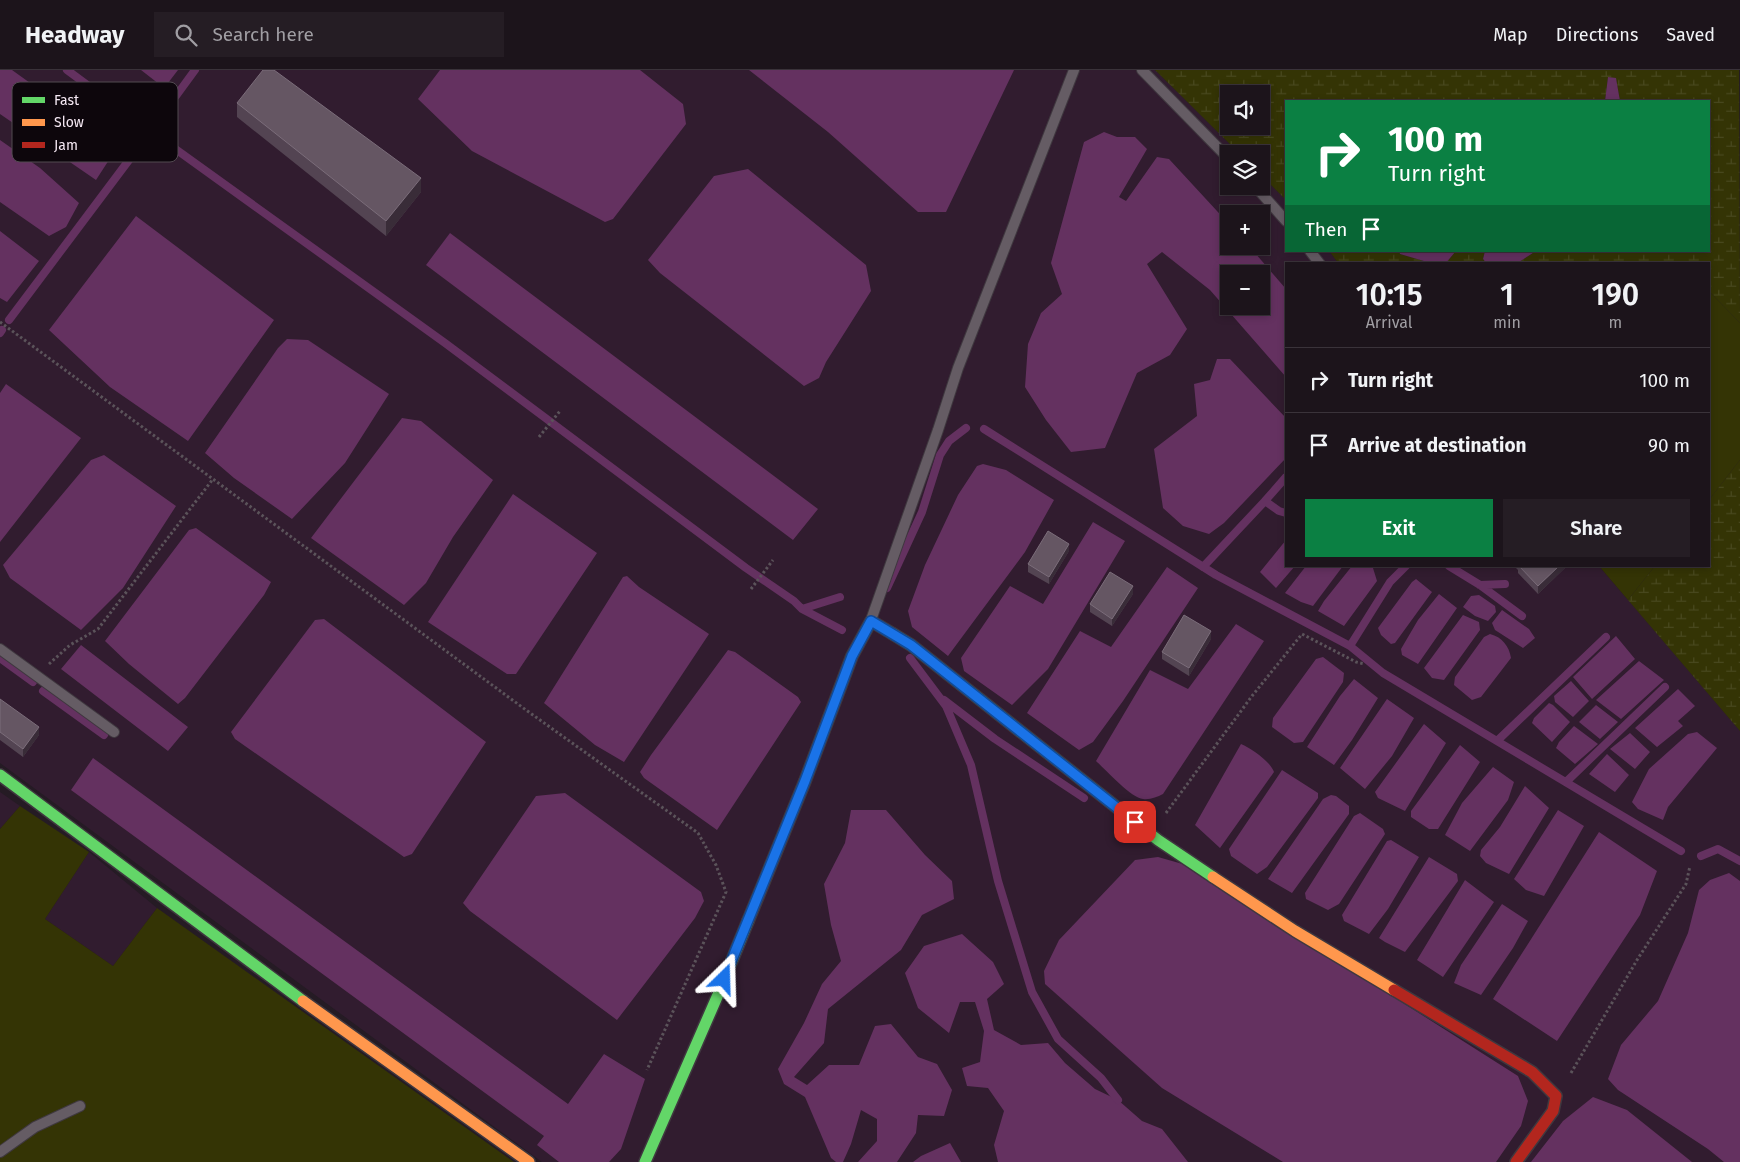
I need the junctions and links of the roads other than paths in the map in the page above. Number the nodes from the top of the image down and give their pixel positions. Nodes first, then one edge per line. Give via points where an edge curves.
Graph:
1 (1074, 70) edge
2 (1142, 70) edge
3 (1220, 150) edge
4 (1264, 195) edge
5 (1285, 220) edge
6 (1311, 252) edge
7 (1318, 262) edge
8 (871, 621) junction
9 (0, 649) edge
10 (114, 732) dead end
11 (0, 775) edge
12 (80, 1106) dead end
13 (0, 1152) edge
14 (529, 1162) edge
15 (645, 1162) edge
16 (1516, 1162) edge

1 - 8 lane via 958,368
2 - 3 lane
4 - 5 lane
6 - 7 lane
8 - 15 street via 852,656 805,781
8 - 16 street via 911,645 1150,834 1295,931 1532,1072 1556,1096 1552,1111
9 - 10 lane
11 - 14 street via 253,965
12 - 13 lane via 35,1127

